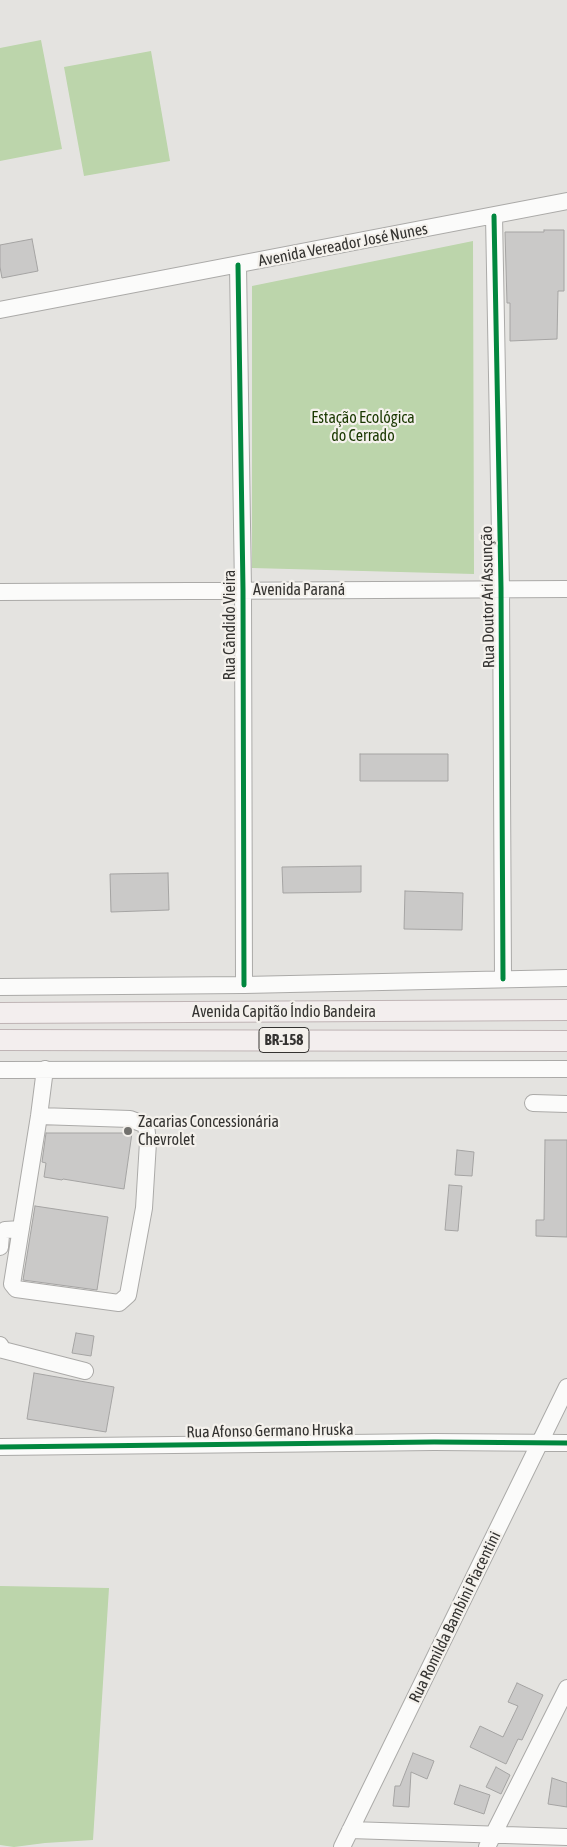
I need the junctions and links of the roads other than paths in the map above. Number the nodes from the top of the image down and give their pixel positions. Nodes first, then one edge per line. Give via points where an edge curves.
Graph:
1 (567, 201) edge
2 (494, 216) junction
3 (238, 265) junction
4 (0, 310) edge
5 (501, 588) junction
6 (567, 589) edge
7 (243, 590) junction
8 (0, 592) edge
9 (567, 978) edge
10 (503, 979) junction
11 (244, 985) junction
12 (0, 987) edge
13 (567, 1010) edge
14 (0, 1013) edge
15 (0, 1040) edge
16 (567, 1041) edge
17 (45, 1069) junction
18 (567, 1069) edge
19 (0, 1070) edge
20 (533, 1103) dead end
21 (567, 1104) edge
22 (39, 1116) junction
23 (21, 1230) junction
24 (0, 1247) edge
25 (0, 1345) edge
26 (86, 1371) dead end
27 (567, 1387) edge
28 (541, 1442) junction
29 (567, 1443) edge
30 (0, 1447) edge
31 (567, 1688) edge
32 (350, 1830) junction
33 (567, 1836) edge
34 (490, 1841) edge
35 (342, 1847) edge

1 - 2 street, Avenida Vereador José Nunes
2 - 3 street, Avenida Vereador José Nunes
2 - 5 street, Rua Doutor Ari Assunção
3 - 4 street, Avenida Vereador José Nunes
3 - 7 street, Rua Cândido Vieira
5 - 6 street, Avenida Paraná
5 - 7 street, Avenida Paraná
5 - 10 street, Rua Doutor Ari Assunção
7 - 8 street, Avenida Paraná
7 - 11 street, Rua Cândido Vieira
9 - 10 street
10 - 11 street
11 - 12 street
13 - 14 main road, Avenida Capitão Índio Bandeira
15 - 16 main road, Avenida Capitão Índio Bandeira / BR-158
17 - 18 street
17 - 19 street
17 - 22 street
20 - 21 street
22 - 23 street
22 - 23 street via 130,1119 146,1125 144,1208 128,1295 119,1303 16,1289 12,1284
23 - 24 street via 6,1230 1,1235
25 - 26 street via 3,1350
27 - 28 street, Rua Romilda Bambini Piacentini
28 - 29 street, Rua Afonso Germano Hruska
28 - 30 street, Rua Afonso Germano Hruska
28 - 32 street, Rua Romilda Bambini Piacentini
31 - 34 street
32 - 34 street
32 - 35 street, Rua Romilda Bambini Piacentini
33 - 34 street

